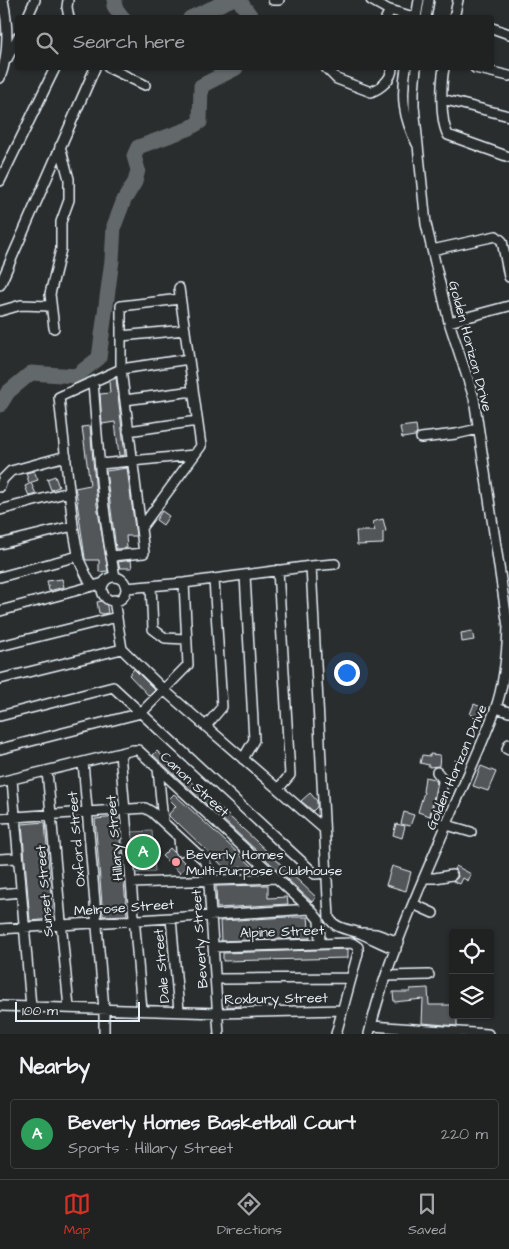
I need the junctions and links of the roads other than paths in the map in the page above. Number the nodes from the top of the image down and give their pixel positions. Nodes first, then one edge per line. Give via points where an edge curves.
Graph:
1 (3, 0) edge
2 (35, 0) edge
3 (68, 0) edge
4 (273, 0) edge
5 (279, 0) edge
6 (371, 0) edge
7 (419, 0) edge
8 (429, 0) edge
9 (458, 0) edge
10 (387, 14) edge
11 (28, 15) edge
12 (68, 15) edge
13 (416, 15) edge
14 (426, 15) edge
15 (455, 15) edge
16 (494, 29) edge
17 (509, 34) edge
18 (15, 43) edge
19 (4, 64) junction
20 (53, 70) edge
21 (94, 70) edge
22 (113, 70) edge
23 (328, 70) edge
24 (392, 70) edge
25 (406, 70) edge
26 (416, 70) edge
27 (444, 70) edge
28 (484, 70) edge
29 (509, 76) edge
30 (0, 78) edge
31 (144, 85) dead end
32 (442, 99) junction
33 (509, 116) edge
34 (60, 146) junction
35 (419, 149) junction
36 (509, 157) edge
37 (0, 181) edge
38 (432, 250) junction
39 (509, 277) edge
40 (0, 285) edge
41 (179, 288) dead end
42 (180, 299) junction
43 (50, 306) junction
44 (509, 306) edge
45 (0, 311) edge
46 (449, 322) junction
47 (54, 328) dead end
48 (185, 330) junction
49 (121, 336) junction
50 (189, 359) junction
51 (121, 369) junction
52 (93, 382) junction
53 (193, 391) junction
54 (125, 400) junction
55 (197, 421) junction
56 (478, 429) junction
57 (128, 431) junction
58 (421, 438) dead end
59 (194, 455) junction
60 (66, 456) junction
61 (132, 461) junction
62 (100, 464) junction
63 (0, 487) edge
64 (69, 492) junction
65 (0, 510) edge
66 (73, 526) junction
67 (140, 528) junction
68 (0, 544) edge
69 (78, 556) junction
70 (111, 556) junction
71 (335, 564) dead end
72 (311, 566) junction
73 (278, 570) junction
74 (245, 575) junction
75 (0, 577) edge
76 (115, 577) junction
77 (214, 579) junction
78 (104, 583) junction
79 (184, 583) junction
80 (94, 586) junction
81 (151, 586) junction
82 (126, 588) junction
83 (114, 600) junction
84 (0, 611) edge
85 (117, 617) junction
86 (186, 639) junction
87 (0, 646) edge
88 (122, 648) junction
89 (0, 678) edge
90 (164, 690) junction
91 (496, 708) junction
92 (509, 712) edge
93 (141, 713) junction
94 (0, 716) edge
95 (206, 726) junction
96 (509, 744) edge
97 (0, 749) edge
98 (509, 750) edge
99 (120, 753) junction
100 (243, 758) junction
101 (83, 762) junction
102 (158, 768) junction
103 (47, 771) junction
104 (436, 772) dead end
105 (12, 780) junction
106 (0, 782) edge
107 (278, 789) junction
108 (125, 808) junction
109 (87, 811) junction
110 (51, 813) junction
111 (15, 816) junction
112 (0, 818) edge
113 (162, 822) junction
114 (447, 825) junction
115 (324, 829) junction
116 (471, 832) dead end
117 (179, 837) junction
118 (198, 856) junction
119 (18, 858) junction
120 (0, 859) edge
121 (327, 873) junction
122 (452, 875) dead end
123 (276, 878) junction
124 (424, 878) junction
125 (208, 880) junction
126 (131, 883) junction
127 (21, 892) junction
128 (0, 894) edge
129 (413, 904) junction
130 (310, 909) junction
131 (433, 913) dead end
132 (211, 916) junction
133 (171, 918) junction
134 (134, 920) junction
135 (97, 923) junction
136 (61, 925) junction
137 (24, 927) junction
138 (0, 929) edge
139 (320, 944) junction
140 (398, 945) junction
141 (213, 947) junction
142 (429, 975) dead end
143 (386, 976) junction
144 (351, 978) junction
145 (216, 979) junction
146 (0, 1006) edge
147 (31, 1007) junction
148 (69, 1008) junction
149 (104, 1009) junction
150 (142, 1010) junction
151 (342, 1010) junction
152 (179, 1012) junction
153 (219, 1013) junction
154 (370, 1030) edge
155 (220, 1033) edge
156 (104, 1034) edge
157 (336, 1034) edge
158 (488, 1034) edge

1 - 19 street via 6,26
2 - 11 street
3 - 12 street
4 - 5 street
6 - 10 street
7 - 13 street
8 - 14 street
9 - 15 street
16 - 17 street
18 - 19 street
19 - 30 street
20 - 37 street
21 - 34 street
22 - 31 street
23 - 24 street via 337,79 371,92 380,88
25 - 35 street, Golden Horizon Drive via 404,107 408,127
26 - 35 street, Golden Horizon Drive via 414,92
27 - 32 street
28 - 29 street
32 - 33 street
32 - 36 street via 448,135
34 - 40 street
34 - 43 street via 69,179 69,200 61,222 61,249
35 - 38 street, Golden Horizon Drive via 426,224
38 - 39 street via 496,236 502,241
38 - 46 street, Golden Horizon Drive
41 - 42 street
42 - 48 street
42 - 49 street via 121,306
43 - 45 street via 21,305
43 - 47 street
44 - 46 street
46 - 56 street, Golden Horizon Drive via 474,398
48 - 49 street
48 - 50 street
49 - 51 street
50 - 51 street
50 - 53 street
51 - 52 street
51 - 54 street
52 - 60 street via 58,397
52 - 62 street
53 - 54 street
53 - 55 street
54 - 57 street
55 - 57 street
55 - 59 street via 201,446
56 - 58 street
56 - 91 street, Golden Horizon Drive via 508,627 506,661
57 - 61 street
59 - 61 street
59 - 67 street
60 - 63 street via 11,471
60 - 64 street
61 - 62 street
61 - 67 street
62 - 70 street
64 - 65 street
64 - 66 street
66 - 68 street
66 - 69 street
67 - 70 street via 144,553
69 - 75 street
69 - 80 street
70 - 76 street
71 - 72 street
72 - 73 street
72 - 115 street
73 - 74 street
73 - 107 street via 290,775
74 - 77 street
74 - 100 street via 254,740
76 - 78 street
76 - 82 street via 124,582
77 - 79 street
77 - 95 street via 222,707
78 - 80 street
78 - 83 street via 104,595
79 - 81 street
79 - 86 street
80 - 84 street
81 - 82 street
81 - 86 street via 153,629 165,638
82 - 83 street via 124,595
83 - 85 street
85 - 87 street
85 - 88 street
86 - 90 street via 188,665
88 - 89 street
88 - 90 street
90 - 93 street
90 - 95 street
91 - 92 street
91 - 114 street, Golden Horizon Drive
93 - 94 street via 113,687
93 - 97 street
93 - 121 street via 315,874
95 - 100 street
96 - 98 street
99 - 101 street, Canon Street
99 - 102 street, Canon Street via 138,750
99 - 108 street, Hillary Street
100 - 107 street
101 - 103 street, Canon Street
101 - 109 street, Oxford Street
102 - 113 street
102 - 123 street, Canon Street
103 - 105 street, Canon Street
103 - 110 street, Sunset Street
104 - 114 street via 443,782 436,816
105 - 106 street, Canon Street
105 - 111 street
107 - 115 street
108 - 109 street, Beverly Street
108 - 113 street, Beverly Street via 145,808
108 - 126 street, Hillary Street
109 - 110 street, Beverly Street
109 - 135 street, Oxford Street
110 - 111 street, Beverly Street
110 - 136 street, Sunset Street
111 - 112 street, Beverly Street
111 - 119 street
113 - 117 street, Beverly Street
114 - 116 street
114 - 124 street, Golden Horizon Drive
115 - 121 street
117 - 118 street, Beverly Street
117 - 118 street via 182,853
118 - 125 street, Beverly Street via 206,864
119 - 120 street
119 - 127 street
121 - 140 street via 332,923 361,933 376,934
122 - 124 street
123 - 125 street
123 - 130 street, Canon Street
124 - 129 street, Golden Horizon Drive
125 - 126 street
125 - 132 street, Beverly Street
126 - 134 street, Hillary Street
127 - 128 street
127 - 137 street
129 - 131 street
129 - 140 street, Golden Horizon Drive
130 - 132 street, Melrose Street
130 - 139 street, Canon Street via 319,920
132 - 133 street, Melrose Street
132 - 141 street, Beverly Street
133 - 134 street, Melrose Street
133 - 152 street, Dale Street
134 - 135 street, Melrose Street
134 - 150 street, Hillary Street
135 - 136 street, Melrose Street
135 - 149 street, Oxford Street
136 - 137 street, Melrose Street
136 - 148 street, Sunset Street
137 - 138 street, Melrose Street
137 - 147 street
139 - 141 street, Alpine Street
139 - 144 street, Alpine Street via 356,944 359,950
140 - 143 street, Golden Horizon Drive
141 - 145 street, Beverly Street
142 - 143 street
143 - 154 street, Golden Horizon Drive
144 - 145 street
144 - 151 street
145 - 153 street, Beverly Street
146 - 147 street, Roxbury Street
147 - 148 street, Roxbury Street
148 - 149 street, Roxbury Street
149 - 150 street, Roxbury Street
149 - 156 street, Oxford Street
150 - 152 street, Roxbury Street
151 - 153 street, Roxbury Street
151 - 157 street
152 - 153 street, Roxbury Street
153 - 155 street, Beverly Street
154 - 158 street

